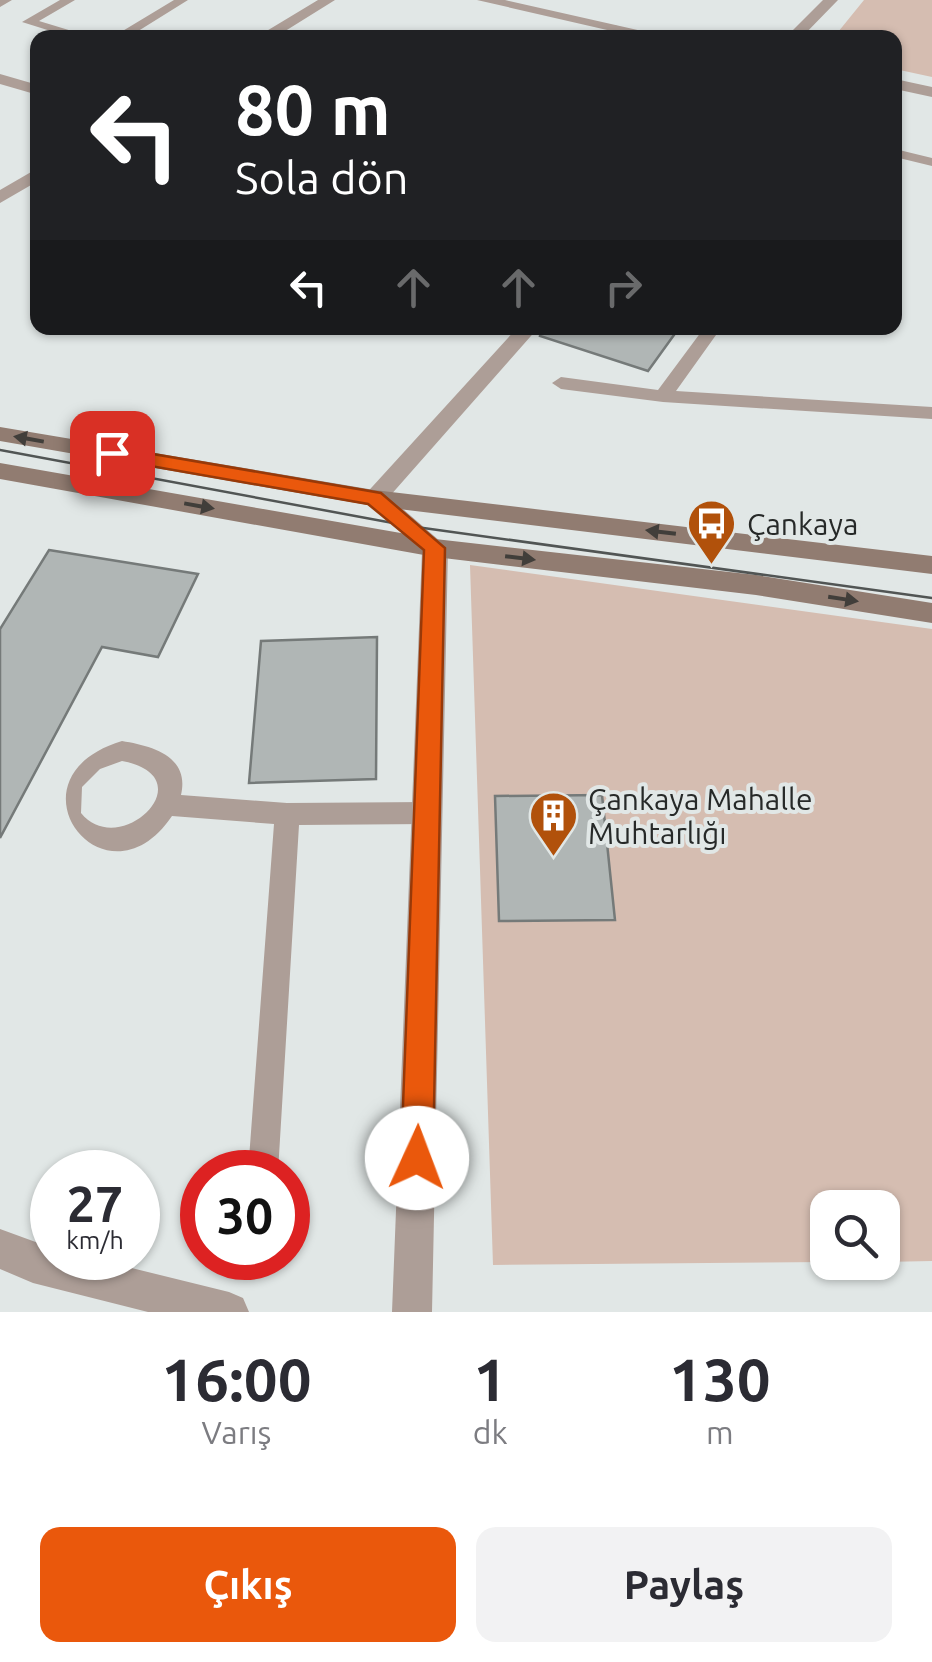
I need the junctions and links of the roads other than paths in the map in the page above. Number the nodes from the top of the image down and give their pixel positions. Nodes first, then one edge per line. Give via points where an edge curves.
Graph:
1 (70, 0) edge
2 (182, 0) edge
3 (328, 0) edge
4 (484, 0) edge
5 (830, 0) edge
6 (58, 30) edge
7 (131, 30) edge
8 (276, 30) edge
9 (604, 30) edge
10 (800, 30) edge
11 (0, 79) edge
12 (30, 86) edge
13 (902, 86) edge
14 (932, 92) edge
15 (902, 155) edge
16 (932, 162) edge
17 (30, 178) edge
18 (0, 198) edge
19 (522, 335) edge
20 (707, 335) edge
21 (561, 383) dead end
22 (663, 396) junction
23 (929, 405) edge
24 (0, 434) edge
25 (0, 471) edge
26 (374, 498) junction
27 (435, 548) junction
28 (932, 565) edge
29 (932, 613) edge
30 (168, 805) dead end
31 (428, 813) junction
32 (287, 814) junction
33 (264, 1150) edge
34 (0, 1249) edge
35 (228, 1312) edge
36 (412, 1312) edge

1 - 6 lane via 28,22
2 - 7 lane
3 - 8 street
4 - 9 street
5 - 10 street
11 - 12 street
13 - 14 street
15 - 16 lane
17 - 18 street
19 - 26 street
20 - 22 lane
21 - 22 lane
22 - 23 lane
26 -> 24 main road
25 -> 27 main road
26 - 27 street
28 -> 26 main road
27 -> 29 main road via 756,584
27 - 31 street
30 - 32 lane
31 - 32 lane
31 - 36 street
32 - 33 lane
34 - 35 street

